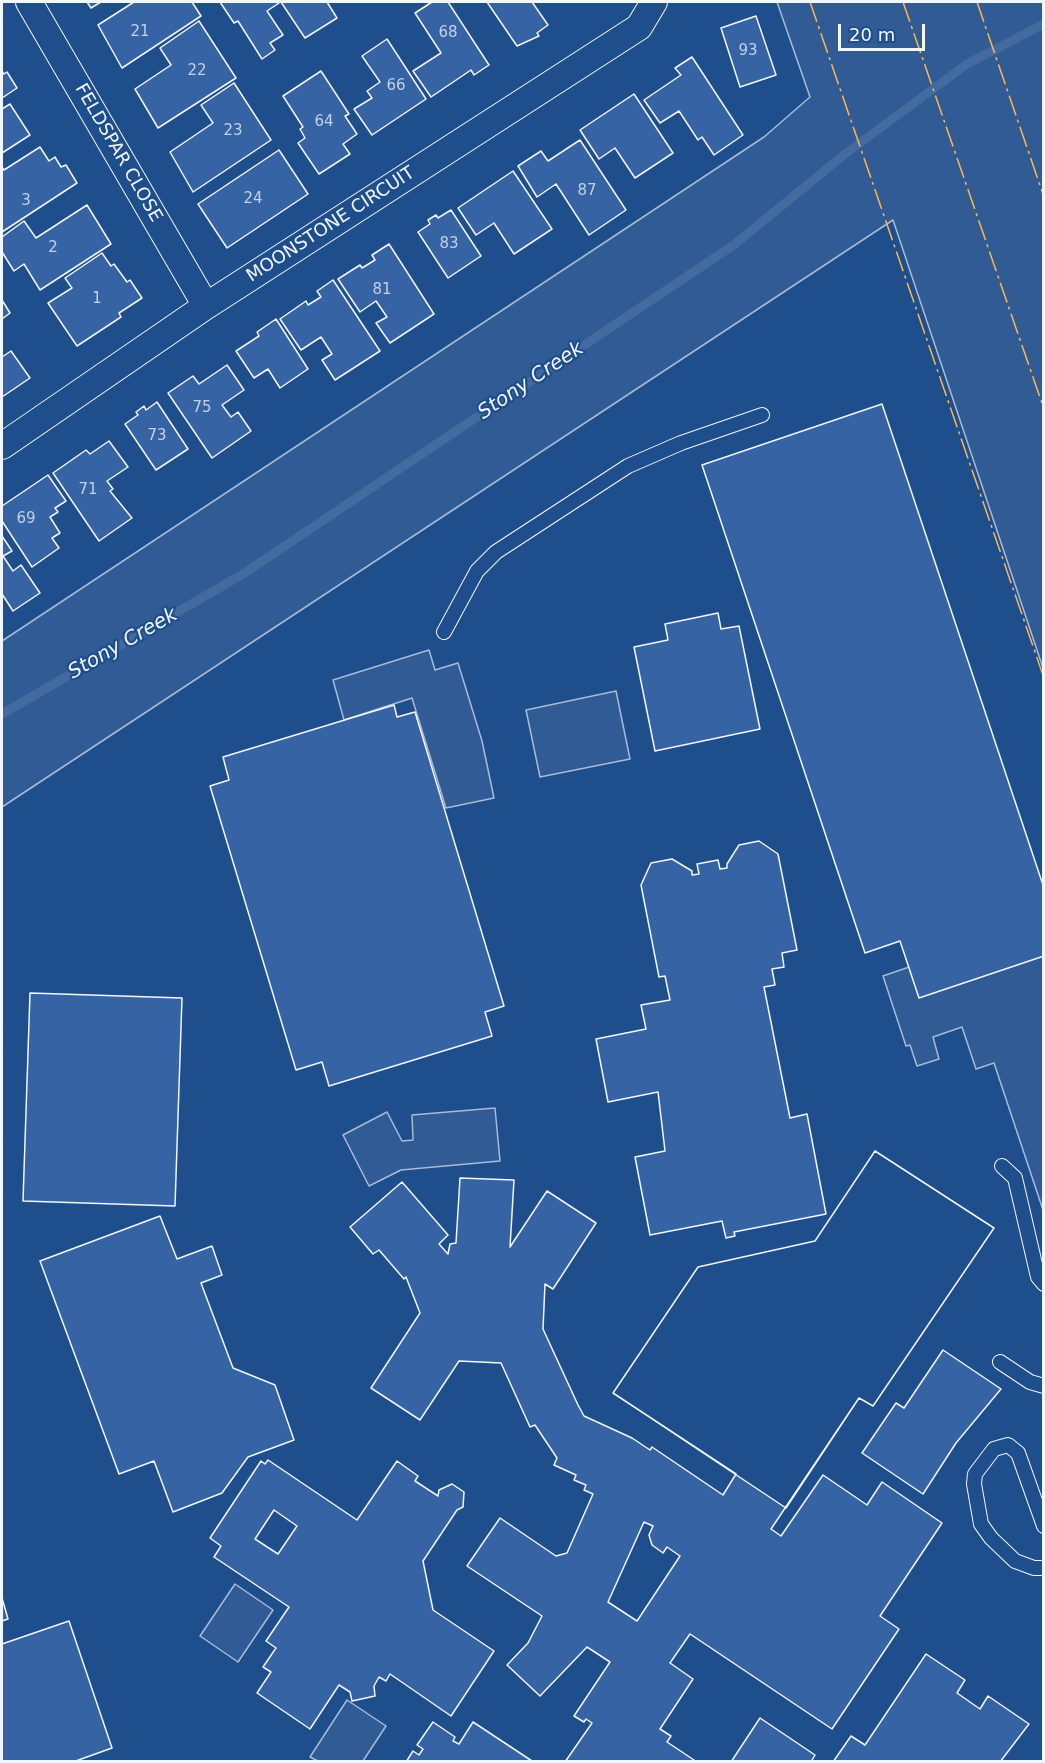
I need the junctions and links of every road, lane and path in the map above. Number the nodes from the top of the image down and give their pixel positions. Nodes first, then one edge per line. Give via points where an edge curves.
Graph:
1 (29, 2) edge
2 (654, 2) edge
3 (206, 306) junction
4 (762, 415) dead end
5 (2, 446) edge
6 (444, 632) dead end
7 (1002, 1166) dead end
8 (1044, 1284) edge
9 (1000, 1362) dead end
10 (1044, 1386) edge
11 (1044, 1526) edge
12 (1044, 1568) edge

1 - 3 street, FELDSPAR CLOSE
2 - 3 street, MOONSTONE CIRCUIT via 639,27
3 - 5 street, MOONSTONE CIRCUIT
4 - 6 lane via 628,466 495,552 473,578
7 - 8 lane via 1015,1178 1038,1277
9 - 10 lane via 1030,1382
11 - 12 lane via 1018,1454 1008,1445 994,1449 975,1474 981,1524 1016,1561

